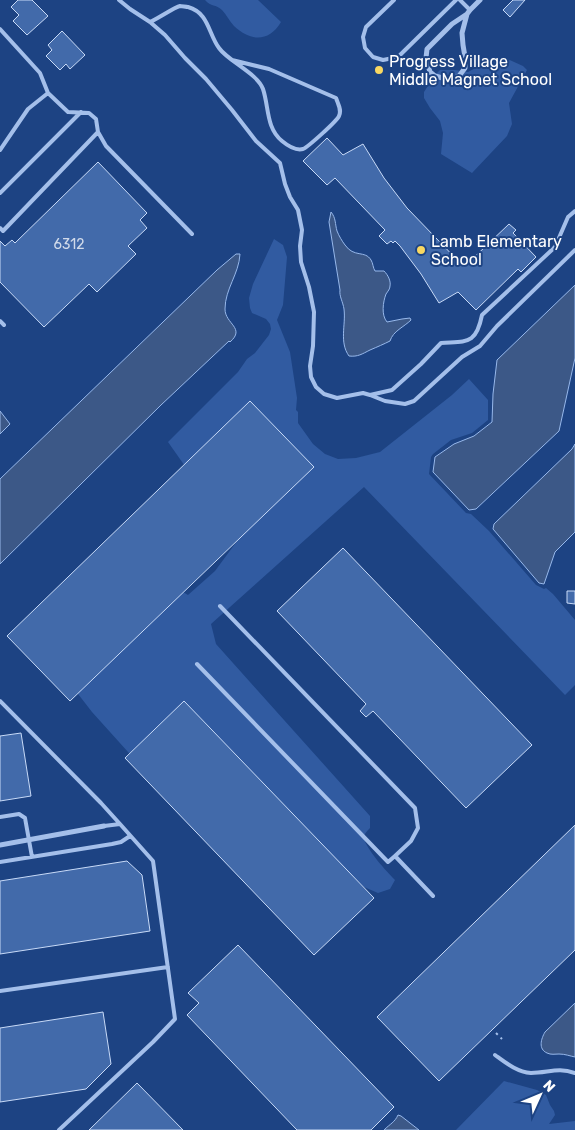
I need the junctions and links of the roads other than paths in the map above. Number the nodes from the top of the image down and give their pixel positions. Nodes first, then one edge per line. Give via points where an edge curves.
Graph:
1 (119, 0) edge
2 (394, 0) edge
3 (458, 0) edge
4 (480, 0) edge
5 (468, 12) junction
6 (150, 22) junction
7 (0, 30) edge
8 (232, 60) junction
9 (48, 93) junction
10 (81, 112) junction
11 (98, 132) junction
12 (0, 150) edge
13 (0, 193) edge
14 (575, 211) edge
15 (0, 228) edge
16 (192, 234) dead end
17 (575, 250) edge
18 (0, 321) edge
19 (4, 325) dead end
20 (370, 395) junction
21 (220, 606) dead end
22 (197, 664) dead end
23 (0, 701) edge
24 (0, 817) edge
25 (120, 824) junction
26 (104, 826) joint
27 (130, 836) junction
28 (30, 839) junction
29 (0, 845) edge
30 (395, 856) junction
31 (32, 857) junction
32 (0, 862) edge
33 (433, 896) dead end
34 (168, 968) junction
35 (0, 991) edge
36 (495, 1055) dead end
37 (575, 1073) edge
38 (59, 1130) edge

1 - 6 lane
2 - 3 lane via 366,27 363,37 365,48 373,57 383,60 398,57
3 - 5 lane
4 - 5 street
5 - 5 street via 462,33 465,68 450,80 435,76 430,72 426,58 428,49
6 - 8 lane via 180,6 198,11 218,48
6 - 20 lane via 280,164 290,197 298,210 302,230 300,262 314,312 310,366 316,387 337,398 363,393
7 - 9 lane via 40,73
8 - 8 lane via 263,87 274,132 291,148 303,149 339,117 336,98 269,69
9 - 10 lane via 68,112
9 - 12 lane via 28,109
10 - 11 lane via 89,112 96,119
10 - 13 lane
11 - 15 lane via 2,231
11 - 16 lane via 106,146
14 - 20 lane via 568,217 555,247 482,316 480,329 472,339 441,343 392,390
17 - 20 lane via 480,346 462,357 414,401 405,404
18 - 19 lane
21 - 30 lane via 415,808 418,828
22 - 30 lane via 388,862
23 - 25 lane
24 - 28 lane via 19,814 25,818
25 - 26 lane
25 - 27 lane
26 - 28 street
27 - 31 lane via 112,844
27 - 34 lane via 153,861
28 - 29 street
28 - 31 lane
30 - 33 lane
31 - 32 lane
34 - 35 lane
34 - 38 lane via 175,1019
36 - 37 lane via 514,1069 529,1073 557,1070

